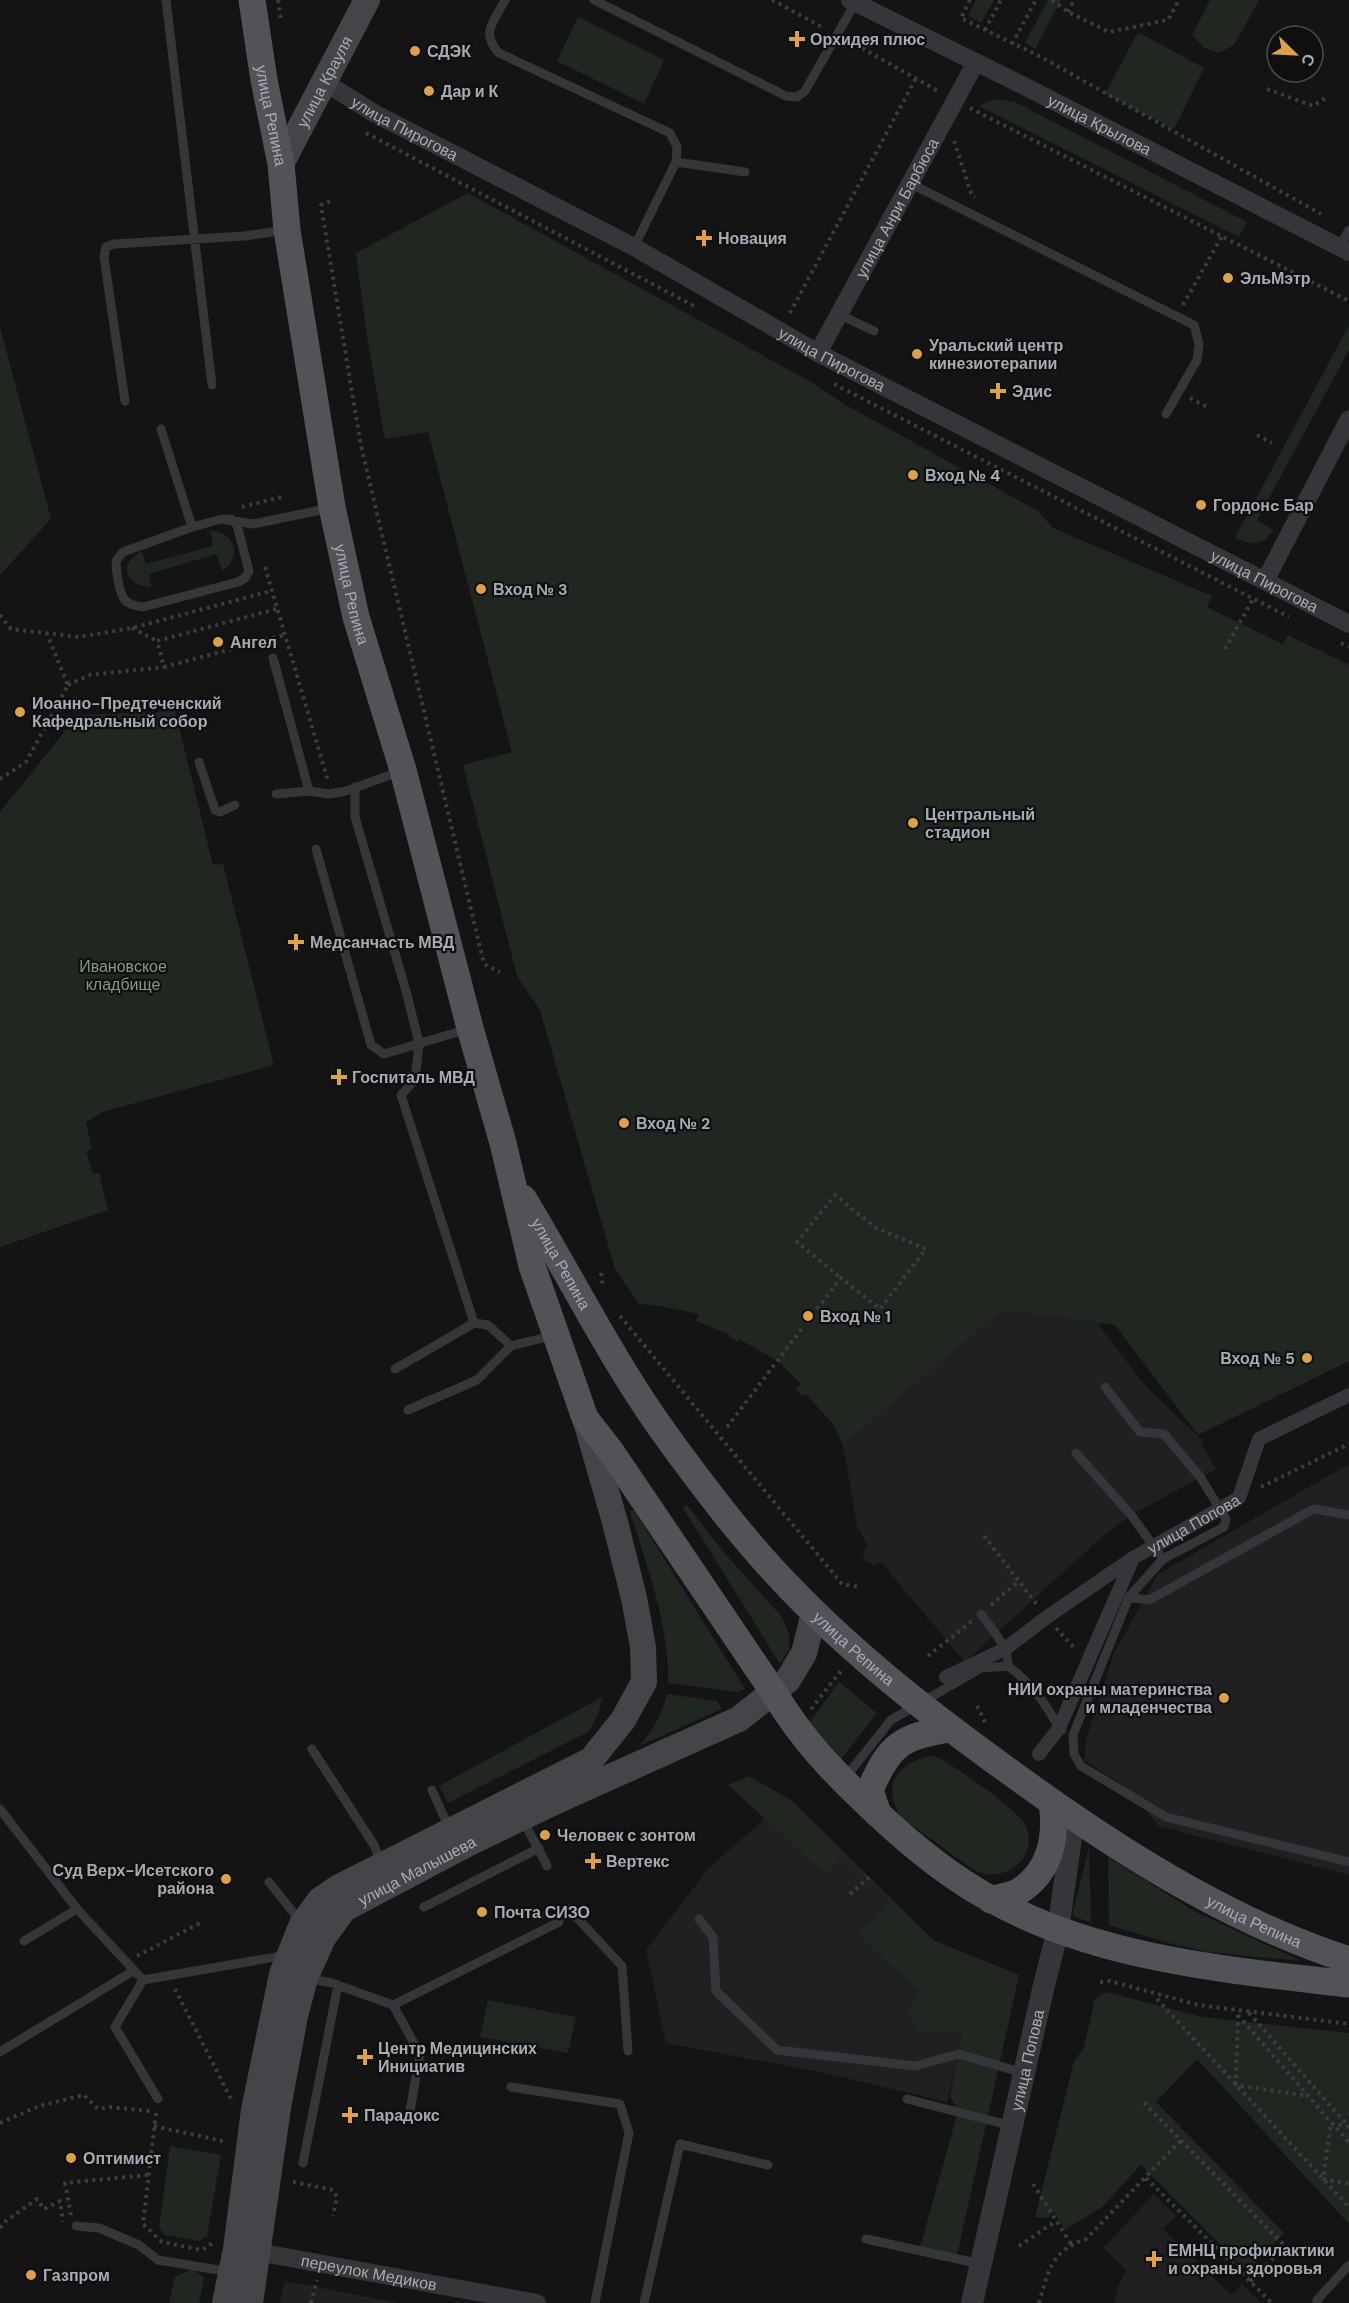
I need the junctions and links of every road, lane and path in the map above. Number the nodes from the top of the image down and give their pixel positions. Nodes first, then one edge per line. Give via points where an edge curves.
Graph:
1 (166, 0) edge
2 (252, 0) edge
3 (367, 0) edge
4 (505, 0) edge
5 (594, 0) edge
6 (772, 0) edge
7 (970, 0) edge
8 (1001, 0) edge
9 (1036, 0) edge
10 (1052, 0) edge
11 (1074, 0) edge
12 (1179, 0) edge
13 (853, 1) edge
14 (1068, 12) junction
15 (985, 30) junction
16 (838, 34) junction
17 (1012, 44) junction
18 (976, 62) junction
19 (915, 78) junction
20 (324, 82) junction
21 (1267, 89) dead end
22 (1327, 97) dead end
23 (956, 101) junction
24 (953, 139) dead end
25 (676, 162) junction
26 (281, 164) junction
27 (745, 172) dead end
28 (911, 184) junction
29 (972, 196) dead end
30 (330, 201) dead end
31 (1321, 214) dead end
32 (287, 230) junction
33 (1349, 230) edge
34 (1222, 236) junction
35 (196, 238) junction
36 (634, 247) junction
37 (1344, 249) edge
38 (1349, 301) edge
39 (790, 313) dead end
40 (840, 315) junction
41 (1178, 316) junction
42 (874, 331) dead end
43 (818, 353) junction
44 (212, 384) dead end
45 (125, 401) dead end
46 (1166, 414) dead end
47 (1349, 419) edge
48 (161, 429) dead end
49 (1257, 435) dead end
50 (1272, 443) dead end
51 (247, 505) dead end
52 (332, 507) junction
53 (231, 519) junction
54 (253, 524) junction
55 (192, 527) junction
56 (1264, 581) junction
57 (1253, 599) dead end
58 (276, 609) junction
59 (0, 615) edge
60 (1349, 624) edge
61 (132, 628) dead end
62 (284, 635) junction
63 (157, 641) junction
64 (1225, 649) dead end
65 (273, 658) dead end
66 (164, 667) junction
67 (68, 685) junction
68 (199, 762) dead end
69 (403, 770) junction
70 (0, 779) edge
71 (330, 787) dead end
72 (355, 787) junction
73 (309, 791) junction
74 (276, 794) dead end
75 (235, 804) dead end
76 (316, 849) dead end
77 (500, 972) dead end
78 (470, 1028) junction
79 (419, 1043) junction
80 (510, 1176) junction
81 (601, 1273) dead end
82 (841, 1278) junction
83 (604, 1297) dead end
84 (817, 1309) dead end
85 (618, 1313) dead end
86 (474, 1323) junction
87 (803, 1327) dead end
88 (557, 1335) junction
89 (511, 1346) junction
90 (395, 1369) dead end
91 (1105, 1387) dead end
92 (1349, 1395) edge
93 (408, 1410) dead end
94 (585, 1418) junction
95 (727, 1427) dead end
96 (1349, 1444) edge
97 (1076, 1453) dead end
98 (1239, 1498) junction
99 (1219, 1508) junction
100 (1349, 1515) edge
101 (984, 1536) dead end
102 (1154, 1546) junction
103 (1132, 1558) junction
104 (1163, 1559) junction
105 (859, 1587) dead end
106 (1129, 1597) junction
107 (814, 1613) junction
108 (981, 1614) dead end
109 (1047, 1617) junction
110 (1005, 1649) junction
111 (1087, 1664) junction
112 (1008, 1666) junction
113 (841, 1671) dead end
114 (946, 1677) dead end
115 (774, 1693) junction
116 (918, 1704) junction
117 (976, 1706) dead end
118 (808, 1712) dead end
119 (1059, 1728) junction
120 (950, 1729) junction
121 (994, 1730) dead end
122 (1072, 1734) junction
123 (312, 1749) dead end
124 (1039, 1754) dead end
125 (842, 1781) junction
126 (533, 1789) joint
127 (432, 1790) dead end
128 (1052, 1802) junction
129 (0, 1809) edge
130 (878, 1814) junction
131 (522, 1817) junction
132 (1074, 1817) junction
133 (450, 1830) junction
134 (539, 1848) junction
135 (1349, 1862) edge
136 (548, 1866) dead end
137 (387, 1874) junction
138 (872, 1875) dead end
139 (269, 1882) dead end
140 (850, 1894) dead end
141 (991, 1900) junction
142 (424, 1907) dead end
143 (568, 1908) dead end
144 (77, 1909) junction
145 (699, 1920) dead end
146 (559, 1922) dead end
147 (200, 1923) dead end
148 (1058, 1930) junction
149 (24, 1941) dead end
150 (303, 1950) junction
151 (1349, 1960) edge
152 (125, 1962) junction
153 (133, 1971) junction
154 (169, 1976) junction
155 (143, 1980) junction
156 (1100, 1982) dead end
157 (1349, 1984) edge
158 (338, 1985) junction
159 (1157, 1999) dead end
160 (393, 2005) junction
161 (1248, 2012) junction
162 (1349, 2024) edge
163 (628, 2051) dead end
164 (0, 2052) edge
165 (1025, 2073) junction
166 (1236, 2085) junction
167 (511, 2087) dead end
168 (1308, 2096) junction
169 (158, 2099) joint
170 (907, 2099) dead end
171 (1144, 2103) dead end
172 (157, 2111) junction
173 (410, 2111) dead end
174 (231, 2113) dead end
175 (0, 2123) edge
176 (1331, 2123) junction
177 (154, 2126) junction
178 (1013, 2127) junction
179 (1349, 2127) edge
180 (227, 2132) dead end
181 (1181, 2140) junction
182 (1349, 2143) edge
183 (303, 2163) dead end
184 (768, 2165) dead end
185 (148, 2175) junction
186 (1146, 2178) junction
187 (1323, 2179) junction
188 (293, 2182) dead end
189 (1033, 2184) dead end
190 (1349, 2184) edge
191 (1349, 2207) edge
192 (333, 2216) dead end
193 (1056, 2221) junction
194 (76, 2226) dead end
195 (0, 2228) edge
196 (866, 2239) dead end
197 (1071, 2244) junction
198 (1019, 2246) dead end
199 (236, 2252) junction
200 (981, 2264) junction
201 (1349, 2265) edge
202 (1250, 2282) junction
203 (225, 2303) edge
204 (250, 2303) edge
205 (537, 2303) edge
206 (595, 2303) edge
207 (644, 2303) edge
208 (972, 2303) edge
209 (1039, 2303) edge
210 (1272, 2303) edge
211 (1317, 2303) edge

1 - 35 lane
2 - 26 main road, улица Репина
3 - 20 main road, улица Крауля
4 - 25 lane via 489,31 490,43 499,53 670,133 676,147
5 - 16 lane via 786,96 797,97 805,91
6 - 16 path
7 - 15 path via 961,18
8 - 15 path
9 - 17 path
10 - 14 path
11 - 14 path
12 - 14 path via 1168,21 1109,32
13 - 16 lane
13 - 18 street, улица Крылова
15 - 17 path
16 - 19 path
17 - 31 path
18 - 23 street, улица Анри Барбюса
18 - 37 street, улица Крылова
19 - 23 path
19 - 39 path
20 - 26 main road, улица Крауля
20 - 36 street, улица Пирогова via 374,113
21 - 22 path via 1313,106
23 - 28 street, улица Анри Барбюса
23 - 34 path
24 - 29 path
25 - 27 lane
25 - 36 lane
26 - 32 main road, улица Репина
28 - 40 street, улица Анри Барбюса
28 - 41 lane
30 - 77 path via 321,205 360,446 484,964
32 - 35 lane
32 - 52 main road, улица Репина
33 - 37 lane
34 - 38 path
34 - 41 path
35 - 44 lane
35 - 45 lane via 114,243 106,247 104,257
36 - 43 street, улица Пирогова
40 - 42 lane
40 - 43 street, улица Анри Барбюса
41 - 46 lane via 1194,325 1199,344 1197,360
43 - 56 street, улица Пирогова
47 - 56 street
48 - 55 lane
49 - 50 path
51 - 54 path
52 - 54 lane
52 - 69 main road, улица Репина via 356,617
53 - 54 lane
53 - 55 lane
53 - 55 lane via 237,525 249,571 244,578 143,608 124,600 116,561 123,552
54 - 58 path
56 - 60 street, улица Пирогова
57 - 64 path
58 - 62 path
58 - 63 path
59 - 67 path via 11,629 47,634
61 - 63 path
62 - 66 path
62 - 71 path
63 - 66 path
65 - 73 lane
66 - 67 path via 90,675
67 - 70 path via 26,762
68 - 75 lane via 215,810 220,812
69 - 72 lane
69 - 78 main road, улица Репина
72 - 73 lane via 329,794
72 - 79 lane via 355,817
73 - 74 lane
76 - 79 lane via 371,1045 384,1054
78 - 79 lane
78 - 80 main road, улица Репина
79 - 86 lane via 415,1080 401,1095
80 - 88 main road, улица Репина via 532,1266
80 - 107 main road, улица Репина via 611,1353 670,1442 734,1525
81 - 83 path
82 - 82 path via 880,1309 926,1249 876,1228 835,1195 797,1242
82 - 84 path
85 - 105 path via 842,1584
86 - 89 lane via 488,1324
86 - 90 lane
87 - 95 path
88 - 89 lane
88 - 94 main road, улица Репина
89 - 93 lane via 477,1380
91 - 99 lane via 1140,1432 1164,1434 1201,1478
92 - 98 street, улица Попова via 1259,1439
94 - 115 main road, улица Репина
94 - 126 main road, улица Репина via 634,1598 644,1647 644,1682 618,1728 591,1760
96 - 98 path
97 - 102 lane
98 - 99 street, улица Попова
99 - 102 street, улица Попова
99 - 104 lane via 1226,1519 1224,1527
100 - 106 lane via 1316,1509 1149,1599
101 - 109 path
102 - 103 street, улица Попова
102 - 104 lane
103 - 109 street, улица Попова
103 - 111 street, улица Попова
104 - 106 lane
106 - 122 lane
107 - 115 main road, улица Малышева via 804,1653 788,1680
107 - 116 main road, улица Репина
108 - 110 lane
109 - 110 street, улица Попова
109 - 111 path
110 - 112 lane
110 - 114 street, улица Попова
111 - 119 street, улица Попова
112 - 116 lane via 981,1668
112 - 119 lane via 1026,1679
113 - 118 path
115 - 125 main road, улица Репина via 794,1726
115 - 131 main road, улица Малышева via 739,1719
116 - 120 main road, улица Репина
116 - 125 lane via 891,1720
117 - 121 path
119 - 122 lane
119 - 124 street, улица Попова
120 - 128 main road, улица Репина
120 - 130 main road via 921,1733 894,1749 881,1764 870,1790
122 - 135 lane via 1074,1754 1081,1766 1166,1817
123 - 137 lane via 374,1845
125 - 130 main road, улица Репина
126 - 133 main road, улица Малышева
127 - 133 lane
128 - 132 main road, улица Репина
128 - 141 main road via 1054,1837 1035,1877 1017,1892
129 - 144 lane
130 - 141 main road, улица Репина via 935,1863
131 - 134 lane
131 - 137 main road, улица Малышева
132 - 148 street, улица Попова
132 - 151 main road, улица Репина via 1225,1908
133 - 137 main road, улица Малышева
134 - 136 lane
134 - 142 lane
137 - 150 main road, улица Малышева via 339,1887 320,1900
138 - 140 path
139 - 150 lane
141 - 148 main road, улица Репина
143 - 163 lane via 622,1966
144 - 149 lane
144 - 152 lane
145 - 165 lane via 713,1937 716,1991 777,2050 915,2066 960,2054
146 - 160 lane
147 - 152 path
148 - 157 main road, улица Репина via 1168,1959
148 - 165 street, улица Попова
150 - 154 lane
150 - 158 lane
150 - 199 main road, улица Малышева via 254,2110
152 - 153 lane
153 - 155 lane
153 - 164 lane
154 - 155 lane
154 - 174 path via 233,2104
155 - 169 lane via 115,2027
156 - 161 path via 1110,1981 1198,2005
158 - 160 lane
158 - 183 lane
159 - 166 path
160 - 173 lane via 420,2054
161 - 162 path
161 - 179 path
165 - 178 street, улица Попова
166 - 168 path
166 - 168 path via 1238,2015
166 - 187 path
167 - 206 lane via 620,2104 628,2133
168 - 176 path
169 - 172 path
170 - 178 lane
171 - 181 path
172 - 175 path via 98,2109 84,2095 39,2106
172 - 177 path
176 - 179 path
176 - 182 path
176 - 187 path
177 - 180 path via 225,2142
177 - 185 path
178 - 200 street, улица Попова
181 - 186 path
181 - 202 path via 1285,2246
184 - 207 lane via 680,2144
185 - 195 path via 65,2183 72,2222 63,2223 60,2201 44,2210 37,2199
185 - 199 path via 142,2224 162,2242
186 - 197 path via 1086,2239
186 - 202 path
187 - 190 path
187 - 191 path
188 - 192 path via 333,2190 337,2197
189 - 193 path
193 - 197 path
193 - 198 path
194 - 199 lane via 99,2228 140,2246 158,2260
196 - 200 lane
197 - 209 path via 1049,2268
199 - 203 main road, улица Малышева
199 - 204 main road, улица Малышева
199 - 205 street, переулок Медиков via 321,2262
200 - 208 street, улица Попова
201 - 211 lane
202 - 210 path

